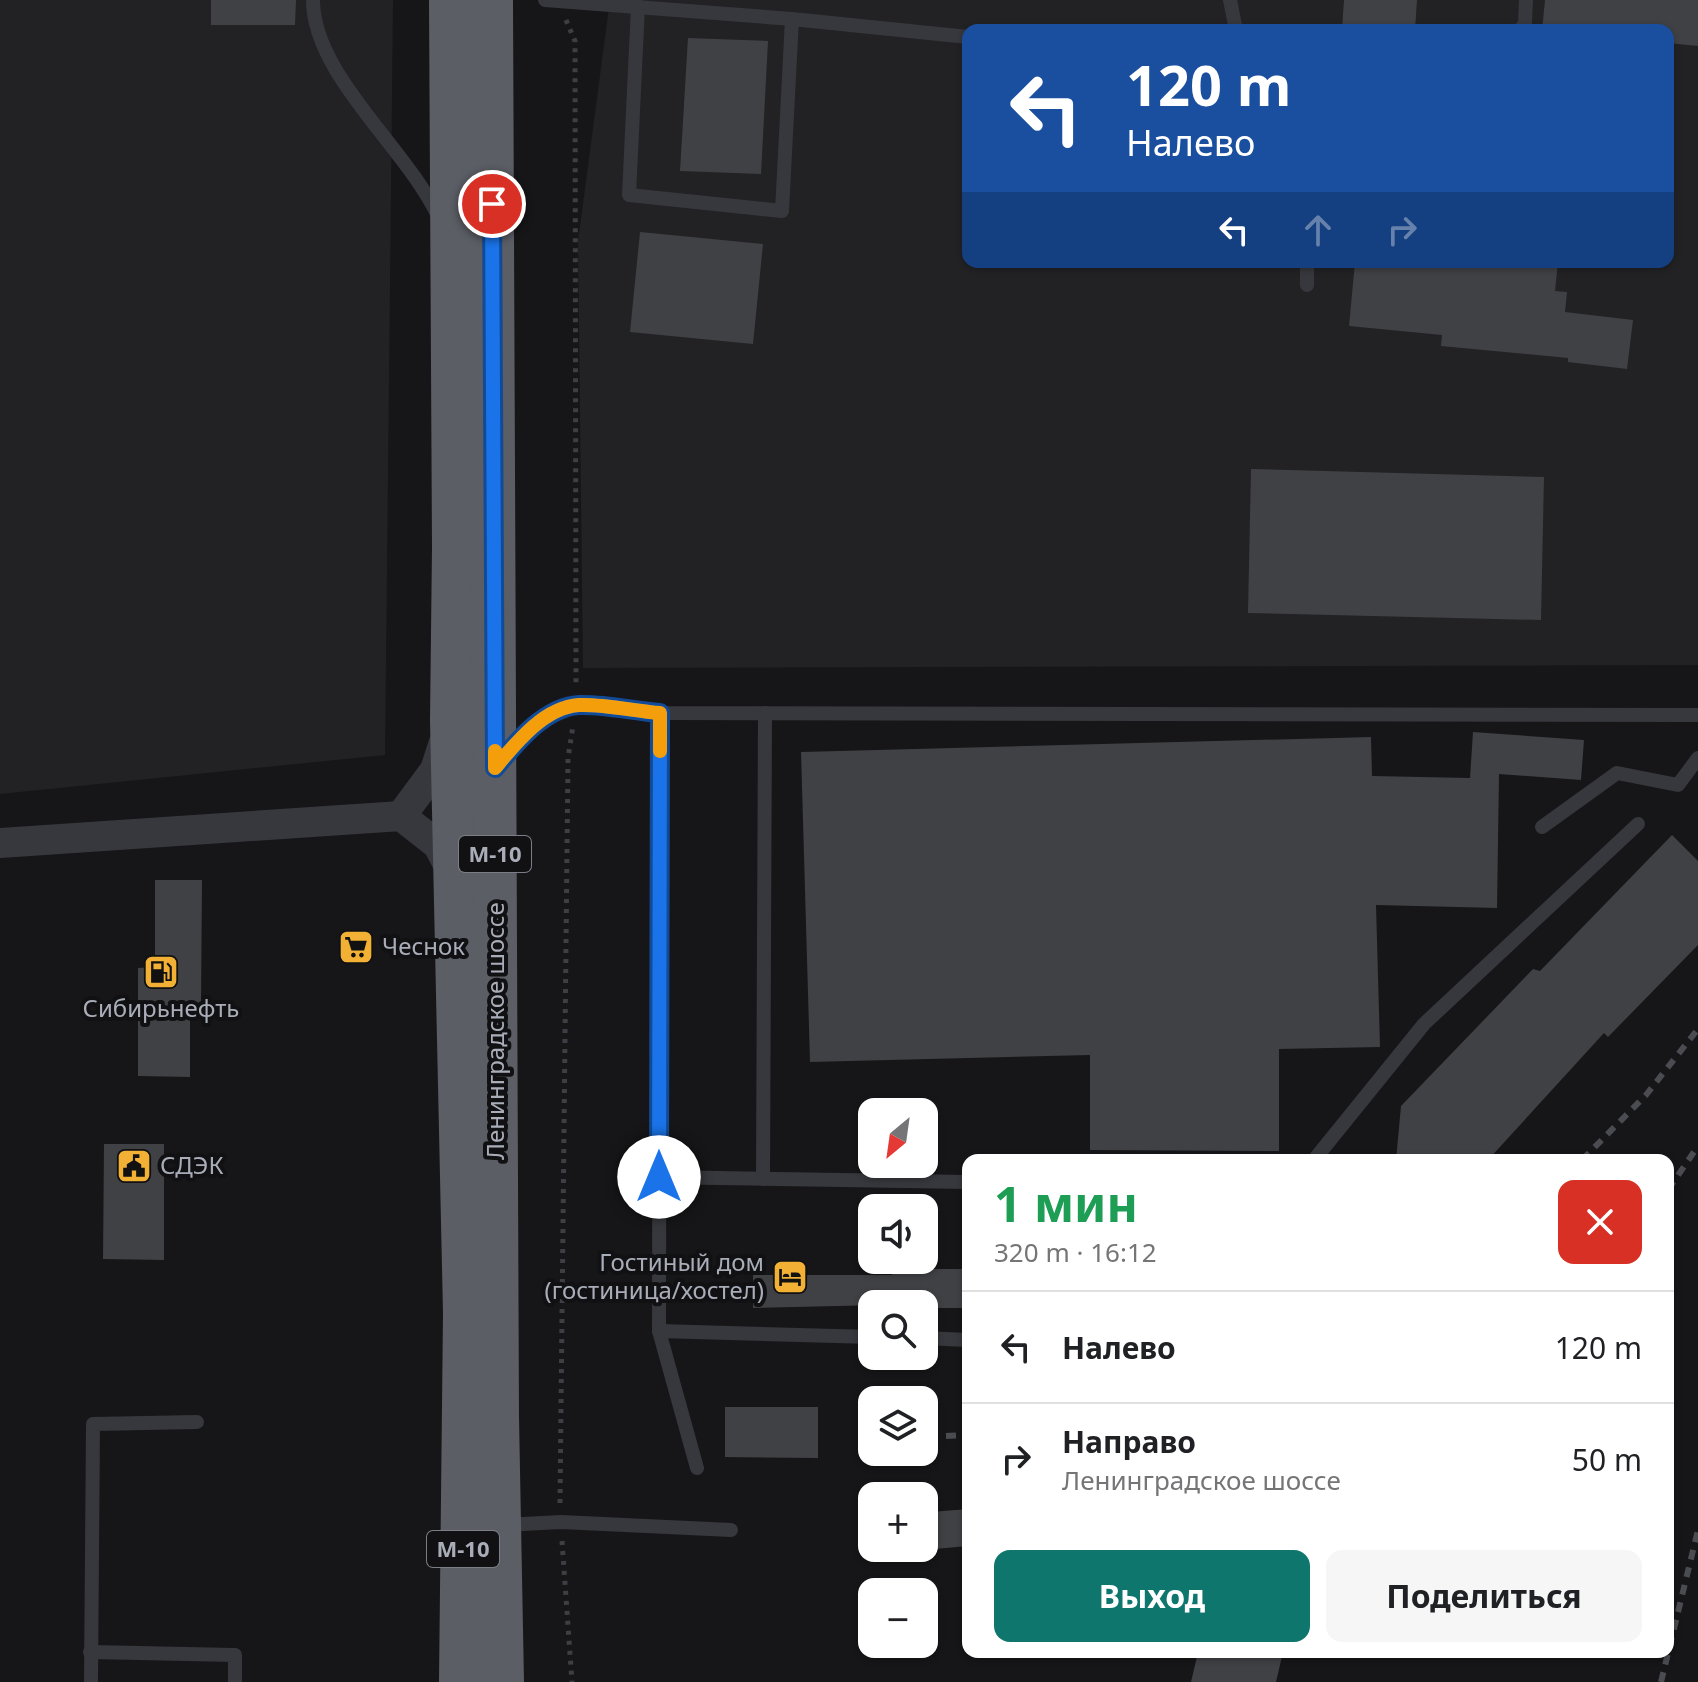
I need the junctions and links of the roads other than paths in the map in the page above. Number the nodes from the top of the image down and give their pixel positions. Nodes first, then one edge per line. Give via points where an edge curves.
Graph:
1 (313, 0) edge
2 (451, 0) edge
3 (491, 0) edge
4 (1230, 0) edge
5 (1526, 0) edge
6 (552, 1) edge
7 (638, 6) junction
8 (792, 19) junction
9 (1235, 24) edge
10 (1524, 24) edge
11 (962, 36) edge
12 (453, 250) junction
13 (1307, 268) edge
14 (1307, 285) dead end
15 (660, 713) junction
16 (765, 713) junction
17 (1698, 715) edge
18 (452, 720) junction
19 (1698, 758) edge
20 (495, 768) junction
21 (401, 816) junction
22 (1638, 824) dead end
23 (1542, 827) dead end
24 (0, 843) edge
25 (455, 880) junction
26 (1319, 1154) edge
27 (659, 1177) junction
28 (763, 1179) junction
29 (962, 1182) edge
30 (659, 1331) junction
31 (858, 1337) edge
32 (938, 1339) edge
33 (962, 1340) edge
34 (197, 1422) dead end
35 (697, 1468) dead end
36 (501, 1525) junction
37 (731, 1530) dead end
38 (90, 1652) junction
39 (493, 1681) edge
40 (91, 1682) edge
41 (235, 1682) edge

1 - 12 lane via 321,48 434,208
2 - 12 highway, Ленинградское шоссе / М-10
3 - 20 highway, Ленинградское шоссе / М-10
4 - 9 lane
5 - 10 lane
6 - 7 lane
7 - 8 lane
7 - 8 lane via 629,195 782,211
8 - 11 lane
12 - 18 highway, Ленинградское шоссе / М-10
13 - 14 lane
15 - 16 lane
15 - 20 lane via 576,705 520,738
15 - 27 lane
16 - 17 lane
16 - 28 lane
18 - 21 street via 435,770
18 - 25 highway, Ленинградское шоссе / М-10
19 - 23 lane via 1678,785 1617,773
20 - 36 highway, Ленинградское шоссе / М-10
21 - 24 street
21 - 25 street via 438,845
22 - 26 lane via 1424,1024
25 - 39 highway, Ленинградское шоссе / М-10 via 465,1417
27 - 28 lane
27 - 30 lane
28 - 29 lane
30 - 31 lane
30 - 35 lane
32 - 33 lane
34 - 38 lane via 93,1424
36 - 37 lane via 561,1522
36 - 39 highway, Ленинградское шоссе / М-10
38 - 40 lane
38 - 41 lane via 235,1655

